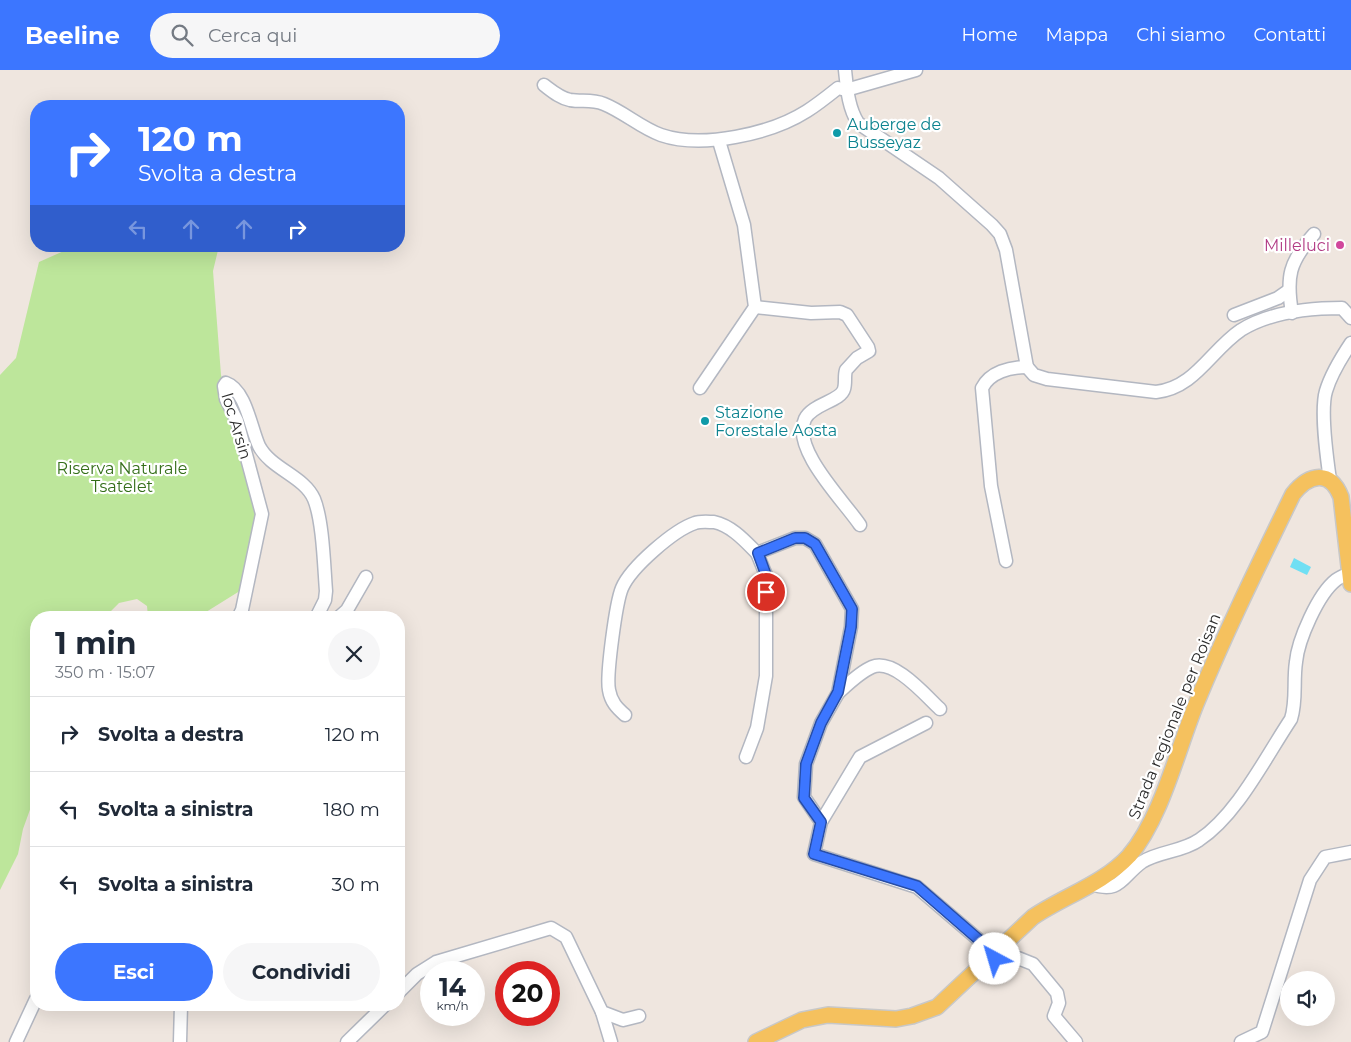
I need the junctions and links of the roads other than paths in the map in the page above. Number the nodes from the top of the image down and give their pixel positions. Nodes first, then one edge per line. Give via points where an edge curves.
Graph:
1 (845, 70) edge
2 (916, 70) edge
3 (544, 85) dead end
4 (846, 90) junction
5 (720, 141) junction
6 (1314, 234) dead end
7 (1288, 292) junction
8 (755, 307) junction
9 (1292, 313) junction
10 (1234, 315) dead end
11 (1351, 318) edge
12 (1351, 343) edge
13 (1027, 367) junction
14 (700, 388) dead end
15 (1330, 480) junction
16 (860, 525) dead end
17 (758, 553) junction
18 (1006, 561) dead end
19 (1350, 570) edge
20 (366, 577) dead end
21 (242, 611) edge
22 (320, 611) edge
23 (346, 611) edge
24 (838, 692) junction
25 (940, 709) dead end
26 (625, 716) dead end
27 (926, 723) dead end
28 (746, 757) dead end
29 (821, 822) junction
30 (1351, 852) edge
31 (1091, 884) junction
32 (993, 952) junction
33 (405, 986) edge
34 (30, 1011) edge
35 (180, 1011) edge
36 (379, 1011) edge
37 (602, 1012) junction
38 (640, 1016) dead end
39 (16, 1042) edge
40 (180, 1042) edge
41 (347, 1042) edge
42 (611, 1042) edge
43 (756, 1042) edge
44 (1076, 1042) edge
45 (1241, 1042) edge

1 - 4 street
2 - 4 street
3 - 5 street via 570,100 604,104 660,135
4 - 5 street via 838,88 791,119
4 - 13 street via 858,123 939,178 1000,234 1006,250
5 - 8 street via 744,225
6 - 7 street via 1294,260 1288,276
7 - 9 street
7 - 10 street
8 - 14 street
8 - 16 street via 811,313 840,312 847,315 868,347 869,351 846,370 840,395 812,410 805,419 803,432 815,464
9 - 11 street via 1315,308 1342,308
9 - 13 street via 1267,318 1240,331 1186,381 1169,391 1047,379
12 - 15 street via 1326,392 1324,408
13 - 18 street via 998,372 982,388 991,486
15 - 19 main road via 1340,497
15 - 31 main road, Strada regionale per Roisan via 1313,478 1302,482 1293,494 1221,642 1149,826 1129,856
17 - 24 street via 795,538 805,538 815,544 824,556 852,609
17 - 26 street via 728,527 714,522 696,522 674,535 631,573 622,588 617,607 609,690 613,704
17 - 28 street via 766,575 766,676 756,728
19 - 31 street via 1335,580 1316,607 1300,639 1291,719 1225,820 1198,842 1142,862 1114,887
20 - 23 street
21 - 22 street, loc Arsin via 262,514 237,421 226,399 226,383 237,390 260,447 268,458 308,489 313,497 319,517 326,591
24 - 25 street via 870,667 880,664 894,667
24 - 29 street via 821,723 806,764 804,798
27 - 29 street via 860,757
29 - 32 street via 814,854 917,886
30 - 45 street via 1325,857 1310,880 1262,1032
31 - 32 main road, Strada regionale per Roisan via 1048,906
32 - 43 main road, Strada regionale per Roisan via 945,1000 926,1012 896,1019 828,1015 802,1020
32 - 44 street via 1000,964 1018,958 1033,964 1047,979 1057,993 1059,1003 1054,1016
33 - 37 street via 436,962 551,928 566,938
34 - 39 street
35 - 40 street
36 - 41 street
37 - 38 street via 623,1020
37 - 42 street

